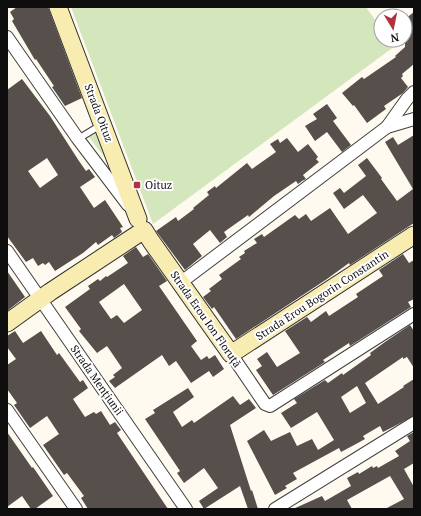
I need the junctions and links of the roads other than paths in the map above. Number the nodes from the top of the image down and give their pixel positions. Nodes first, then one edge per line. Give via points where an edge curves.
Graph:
1 (58, 7) edge
2 (7, 37) edge
3 (414, 92) edge
4 (414, 118) edge
5 (103, 124) junction
6 (387, 127) junction
7 (78, 139) junction
8 (141, 224) junction
9 (414, 235) edge
10 (7, 251) edge
11 (180, 283) junction
12 (41, 299) junction
13 (414, 314) edge
14 (7, 323) edge
15 (231, 354) junction
16 (7, 410) edge
17 (414, 423) edge
18 (76, 509) edge
19 (186, 509) edge
20 (275, 509) edge

1 - 5 street, Strada Oituz
2 - 7 street
3 - 6 street
4 - 6 street
5 - 7 lane
5 - 8 street, Strada Oituz
6 - 11 street
7 - 8 street
8 - 11 street, Strada Erou Ion Floruță
8 - 12 street
9 - 15 street, Strada Erou Bogorin Constantin
10 - 12 street, Strada Mențiunii
11 - 15 street, Strada Erou Ion Floruță
12 - 14 street
12 - 19 street, Strada Mențiunii
13 - 15 street, Strada Erou Ion Floruță via 269,406 265,404
16 - 18 street
17 - 20 street

